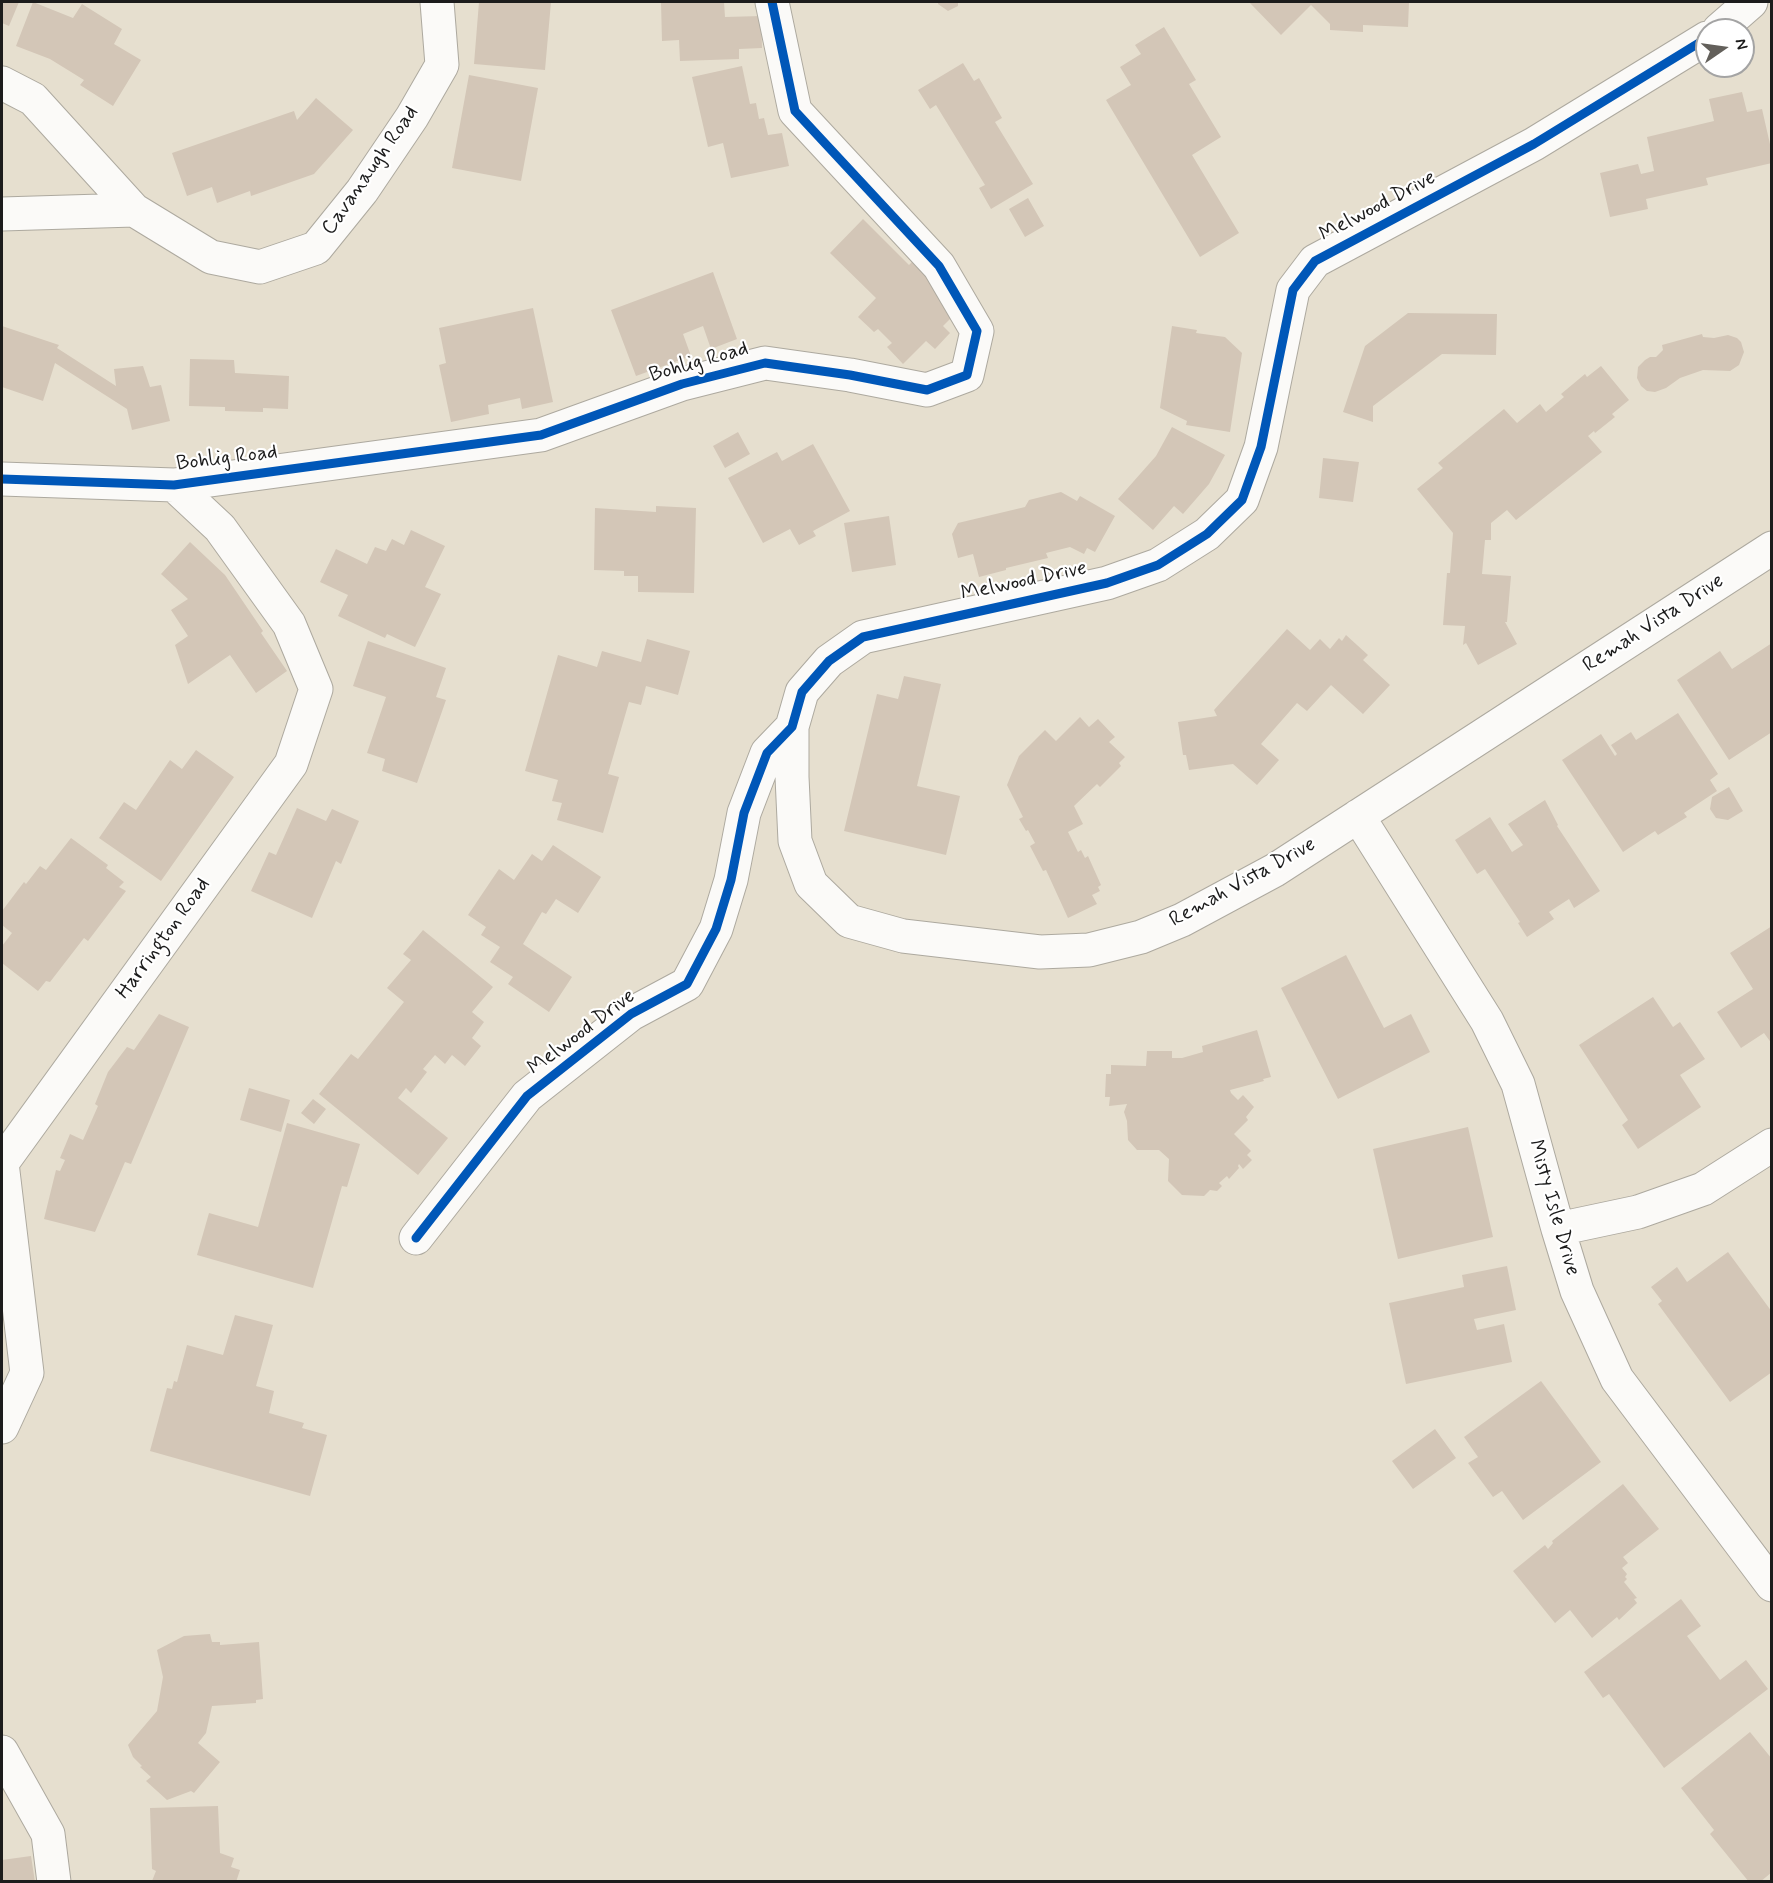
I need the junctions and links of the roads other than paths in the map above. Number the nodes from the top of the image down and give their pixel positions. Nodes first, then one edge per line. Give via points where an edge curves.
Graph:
1 (437, 2) edge
2 (772, 2) edge
3 (1750, 2) edge
4 (1732, 18) edge
5 (1695, 45) edge
6 (2, 83) edge
7 (134, 210) junction
8 (2, 214) edge
9 (2, 479) edge
10 (174, 485) junction
11 (1772, 548) edge
12 (792, 727) junction
13 (1358, 816) junction
14 (1772, 1145) edge
15 (1558, 1229) junction
16 (416, 1238) dead end
17 (2, 1427) edge
18 (1772, 1585) edge
19 (2, 1752) edge
20 (54, 1881) edge

1 - 7 street, Cavanaugh Road via 442,65 362,191 316,248 261,267 211,257
2 - 10 street, Bohlig Road via 795,111 939,266 977,331 967,375 927,390 765,363 682,384 541,435
3 - 4 street
5 - 12 street, Melwood Drive via 1534,144 1315,261 1293,290 1261,447 1242,500 1207,534 1158,565 1107,583 863,637 829,661 802,692
6 - 7 street, Cavanaugh Road via 33,99
7 - 8 street
9 - 10 street, Bohlig Road
10 - 17 street, Harrington Road via 220,528 289,624 316,689 291,764 2,1163 27,1373
11 - 13 street, Remah Vista Drive
12 - 13 street, Remah Vista Drive via 795,841 811,884 849,921 903,936 1040,952 1089,950 1141,937 1182,920 1275,870
12 - 16 street, Melwood Drive via 767,753 744,813 731,880 716,929 687,984 631,1014 527,1096
13 - 15 street, Misty Isle Drive via 1487,1021 1518,1084
14 - 15 street via 1703,1189 1638,1212
15 - 18 street, Misty Isle Drive via 1576,1291 1617,1380
19 - 20 street via 48,1833

